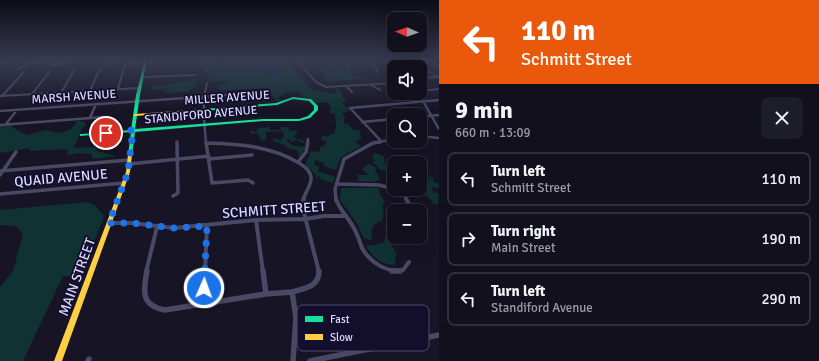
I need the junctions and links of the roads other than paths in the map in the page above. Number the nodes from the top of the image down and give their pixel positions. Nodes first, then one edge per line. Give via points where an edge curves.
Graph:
1 (19, 77) edge
2 (45, 77) edge
3 (71, 77) edge
4 (96, 77) edge
5 (121, 77) edge
6 (142, 77) joint
7 (146, 77) edge
8 (312, 77) edge
9 (438, 77) edge
10 (427, 78) edge
11 (207, 83) dead end
12 (387, 84) edge
13 (371, 85) junction
14 (346, 86) junction
15 (140, 88) junction
16 (118, 89) junction
17 (439, 89) edge
18 (380, 90) dead end
19 (427, 90) edge
20 (90, 91) junction
21 (61, 92) junction
22 (269, 92) dead end
23 (352, 92) dead end
24 (32, 94) junction
25 (1, 96) edge
26 (204, 97) junction
27 (439, 100) edge
28 (137, 101) junction
29 (422, 102) junction
30 (96, 104) junction
31 (316, 106) joint
32 (17, 110) junction
33 (204, 110) junction
34 (0, 111) edge
35 (135, 115) junction
36 (439, 115) edge
37 (427, 116) edge
38 (430, 116) junction
39 (104, 117) dead end
40 (90, 118) junction
41 (387, 120) edge
42 (362, 122) junction
43 (6, 124) junction
44 (0, 125) edge
45 (205, 125) junction
46 (439, 129) edge
47 (133, 130) junction
48 (81, 135) dead end
49 (427, 137) edge
50 (439, 138) edge
51 (308, 139) dead end
52 (387, 140) edge
53 (381, 141) junction
54 (177, 142) dead end
55 (207, 143) junction
56 (16, 152) dead end
57 (252, 155) dead end
58 (209, 158) junction
59 (177, 159) junction
60 (129, 162) junction
61 (298, 162) junction
62 (1, 171) edge
63 (0, 175) edge
64 (124, 183) junction
65 (253, 183) dead end
66 (338, 184) junction
67 (387, 187) edge
68 (0, 194) edge
69 (173, 196) dead end
70 (405, 196) edge
71 (409, 204) dead end
72 (345, 216) junction
73 (305, 219) junction
74 (256, 220) junction
75 (109, 223) junction
76 (207, 226) junction
77 (157, 227) junction
78 (408, 262) dead end
79 (292, 292) junction
80 (266, 294) junction
81 (203, 304) junction
82 (439, 335) edge
83 (429, 337) edge
84 (360, 351) edge
85 (58, 361) edge
86 (293, 361) edge
87 (310, 361) edge

1 - 25 street
2 - 24 street
3 - 21 street
4 - 20 street
5 - 16 street
6 - 7 street
6 - 15 street, MAIN STREET
8 - 14 street via 319,84 331,87
9 - 10 street
11 - 26 street
12 - 13 street
13 - 14 street
13 - 18 street
14 - 23 street
15 - 16 street
15 - 28 street, MAIN STREET
16 - 20 street
17 - 19 street
20 - 21 street
21 - 24 street
22 - 26 street, MARSH AVENUE
24 - 25 street
26 - 28 street, MARSH AVENUE
26 - 33 street
27 - 29 street
28 - 30 street, MARSH AVENUE
28 - 35 street, MAIN STREET
29 - 38 street
29 - 42 street via 350,108
30 - 32 street, MARSH AVENUE
30 - 40 street
31 - 33 street, MILLER AVENUE via 307,99 293,98 277,104
31 - 45 street, STANDIFORD AVENUE via 313,114 299,120
32 - 34 street, MARSH AVENUE
32 - 43 street
33 - 35 street, MILLER AVENUE
33 - 45 street
35 - 47 street, MAIN STREET
36 - 38 street
37 - 38 street
38 - 46 street
39 - 40 street
40 - 43 street
41 - 42 street
42 - 53 street
43 - 44 street
45 - 47 street, STANDIFORD AVENUE
45 - 55 street
47 - 48 street, STANDIFORD AVENUE
47 - 60 street, MAIN STREET
49 - 50 street
51 - 61 street via 306,152
52 - 53 street
53 - 66 street via 344,159
54 - 59 street
55 - 58 street
55 - 61 street via 252,146 278,152
56 - 62 street
57 - 58 street
58 - 59 street
58 - 65 street via 212,183 248,180
59 - 60 street
59 - 69 street via 178,193
60 - 62 street
60 - 64 street, MAIN STREET
61 - 73 street via 311,177 304,200
62 - 63 street
64 - 68 street, QUAID AVENUE
64 - 75 street, MAIN STREET
66 - 67 street
66 - 72 street via 335,192 337,204
70 - 71 street
72 - 73 street, SCHMITT STREET
72 - 78 street via 353,226 364,251 377,264 398,272 403,270
73 - 74 street, SCHMITT STREET
73 - 79 street via 320,275 312,286
74 - 76 street, SCHMITT STREET
74 - 80 street
75 - 77 street, SCHMITT STREET
75 - 85 street, MAIN STREET
76 - 77 street, SCHMITT STREET
76 - 81 street
77 - 81 street via 144,287 148,303 165,310
79 - 80 street
79 - 86 street via 296,317
80 - 81 street
82 - 83 street
84 - 87 street

